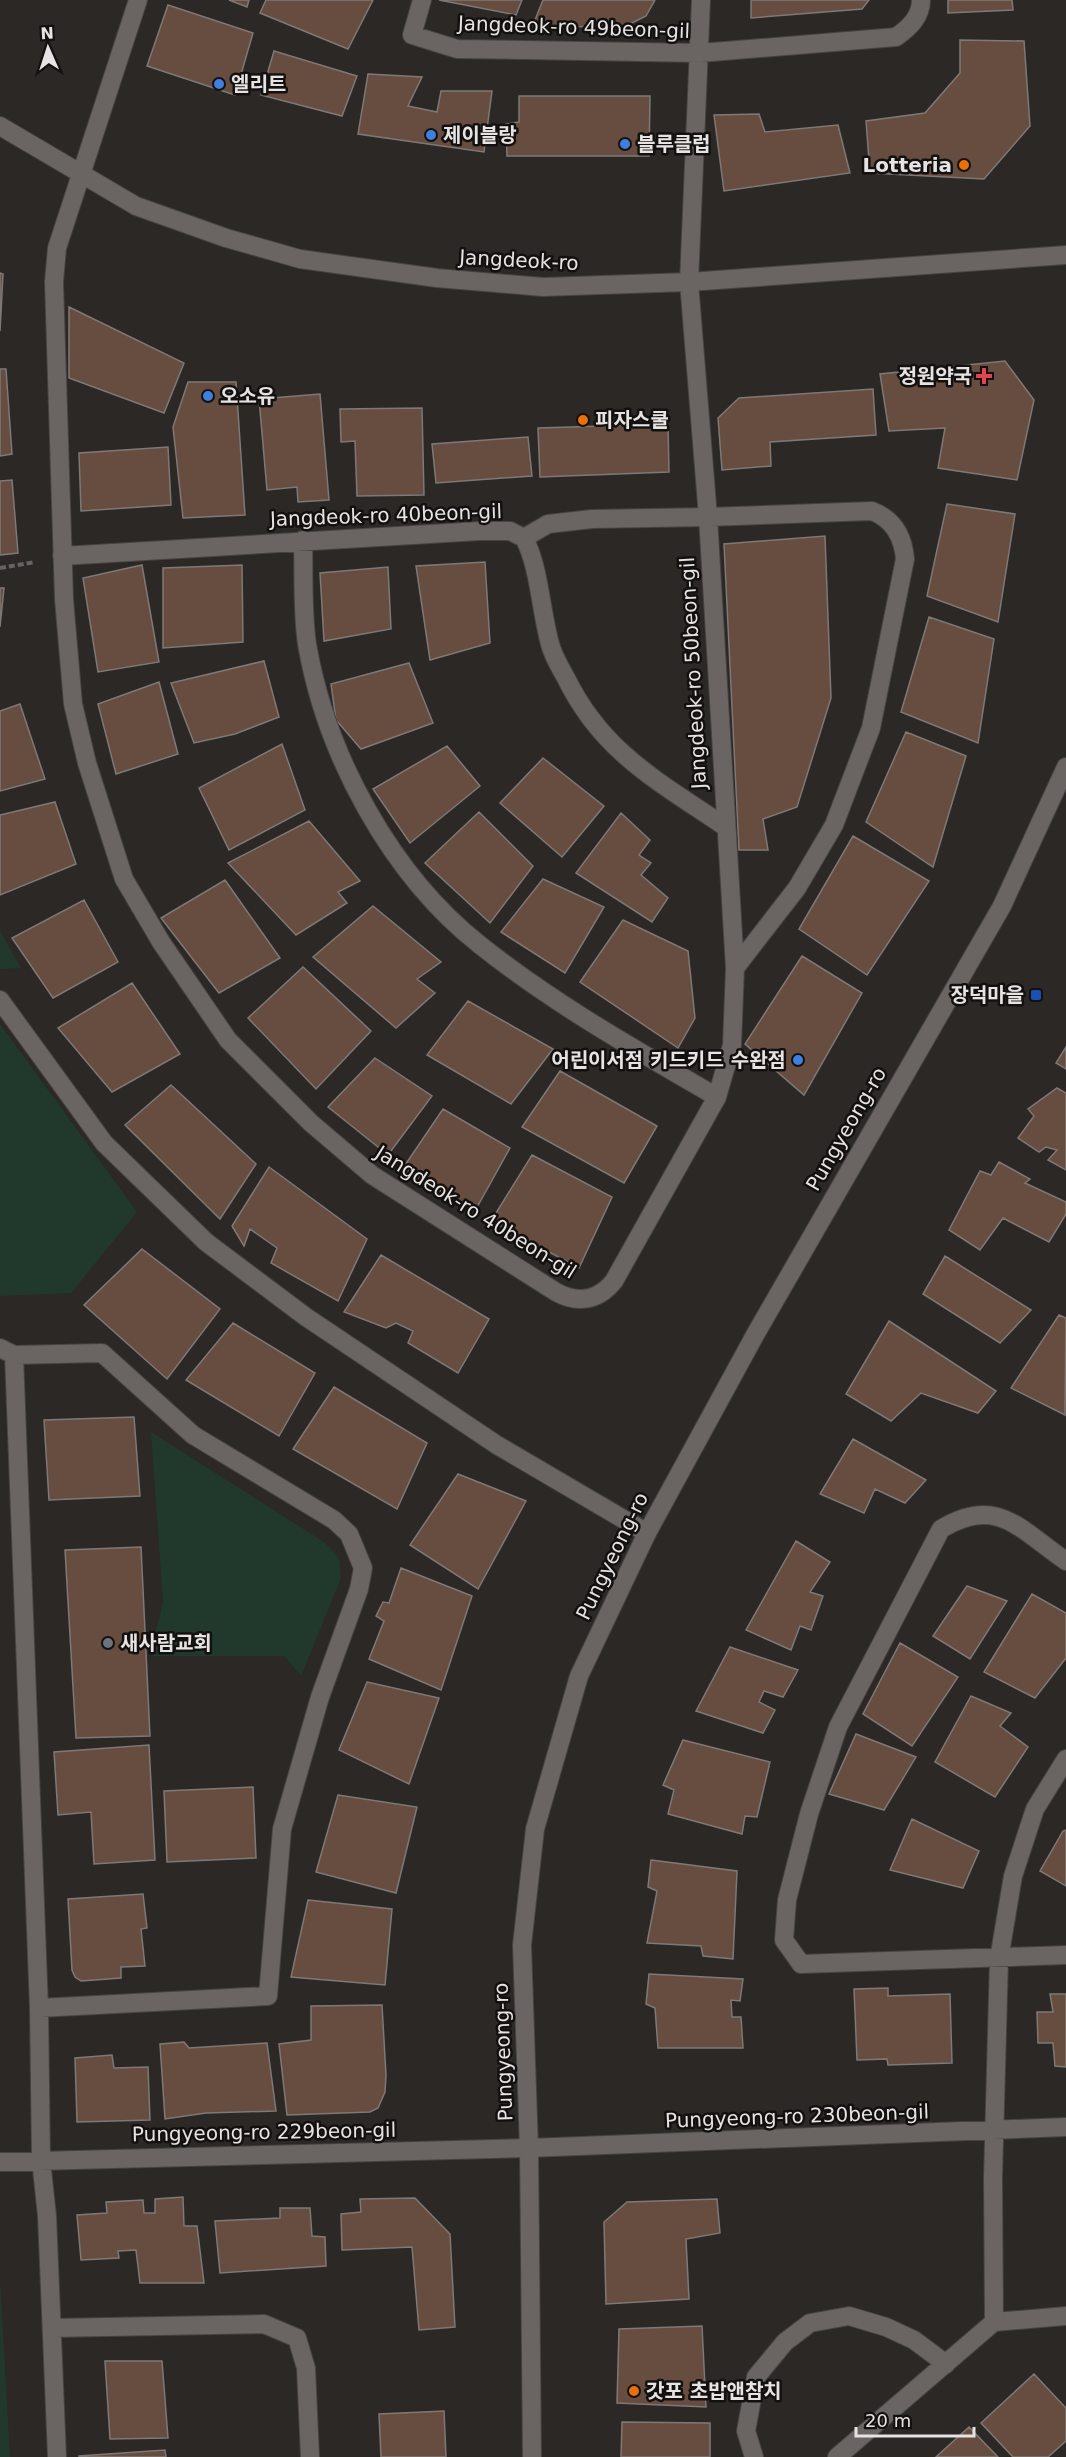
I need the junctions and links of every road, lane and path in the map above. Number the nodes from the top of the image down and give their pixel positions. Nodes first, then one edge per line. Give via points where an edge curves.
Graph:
1 (138, 0) edge
2 (422, 0) edge
3 (701, 0) edge
4 (921, 0) edge
5 (700, 53) junction
6 (0, 126) edge
7 (80, 172) junction
8 (1066, 255) edge
9 (689, 282) junction
10 (708, 517) junction
11 (524, 537) junction
12 (303, 540) junction
13 (62, 556) junction
14 (1066, 767) edge
15 (724, 826) junction
16 (735, 968) junction
17 (0, 1000) edge
18 (717, 1097) junction
19 (588, 1299) joint
20 (7, 1351) edge
21 (647, 1533) junction
22 (1066, 1561) edge
23 (1066, 1759) edge
24 (1066, 1955) edge
25 (999, 1959) junction
26 (39, 2008) junction
27 (1066, 2127) edge
28 (995, 2132) junction
29 (529, 2148) junction
30 (41, 2160) junction
31 (0, 2162) edge
32 (1066, 2316) edge
33 (994, 2322) junction
34 (52, 2328) junction
35 (946, 2364) junction
36 (57, 2457) edge
37 (310, 2457) edge
38 (532, 2457) edge
39 (754, 2457) edge
40 (837, 2457) edge

1 - 7 street, Jangdeok-ro 40beon-gil
2 - 5 street, Jangdeok-ro 49beon-gil via 412,35 457,49
3 - 5 street, Jangdeok-ro 49beon-gil
4 - 5 street, Jangdeok-ro 49beon-gil via 916,18 896,37
5 - 9 street, Jangdeok-ro 49beon-gil
6 - 7 street, Jangdeok-ro
7 - 9 street, Jangdeok-ro via 136,206 300,259 437,278 543,287
7 - 13 street, Jangdeok-ro 40beon-gil via 57,248 54,282
8 - 9 street, Jangdeok-ro
9 - 10 street, Jangdeok-ro 50beon-gil
10 - 11 street, Jangdeok-ro 40beon-gil via 592,519 548,524
10 - 15 street, Jangdeok-ro 50beon-gil
10 - 16 street via 872,511 885,516 894,526 905,559 871,728 834,825 797,888
11 - 12 street, Jangdeok-ro 40beon-gil via 510,531 480,531
11 - 15 street, Jangdeok-ro 50beon-gil via 532,553 551,648 597,730 632,763
12 - 13 street, Jangdeok-ro 40beon-gil
12 - 18 street via 307,643 322,713 359,795 417,884 479,944 578,1016
13 - 19 street, Jangdeok-ro 40beon-gil via 74,704 87,763 124,879 161,942 228,1040 267,1081 372,1175 556,1292 576,1300
14 - 21 street, Pungyeong-ro via 1002,906 841,1181
15 - 16 street, Jangdeok-ro 50beon-gil
16 - 18 street, Jangdeok-ro 50beon-gil via 732,1045
17 - 21 street via 104,1143 206,1242 306,1317 497,1445
18 - 19 street, Jangdeok-ro 50beon-gil via 614,1281 598,1296
20 - 26 street
20 - 26 street via 102,1353 193,1436 334,1520 349,1534 363,1568 282,1829 268,1996
21 - 29 street, Pungyeong-ro via 579,1676 535,1829 522,1945
22 - 25 street via 997,1514 977,1513 941,1529 838,1727 809,1814 787,1900 784,1940 801,1964
23 - 25 street via 1035,1809 1013,1876
24 - 25 street
25 - 28 street
26 - 30 street
27 - 28 street, Pungyeong-ro 230beon-gil
28 - 29 street, Pungyeong-ro 230beon-gil
28 - 33 street
29 - 30 street, Pungyeong-ro 229beon-gil
29 - 38 street, Pungyeong-ro
30 - 31 street, Pungyeong-ro 229beon-gil
30 - 34 street
32 - 33 street
33 - 35 street
34 - 36 street
34 - 37 street via 264,2324 297,2338 306,2368
35 - 39 street via 914,2340 886,2327 849,2316 810,2323 785,2342 756,2377 746,2431
35 - 40 street

